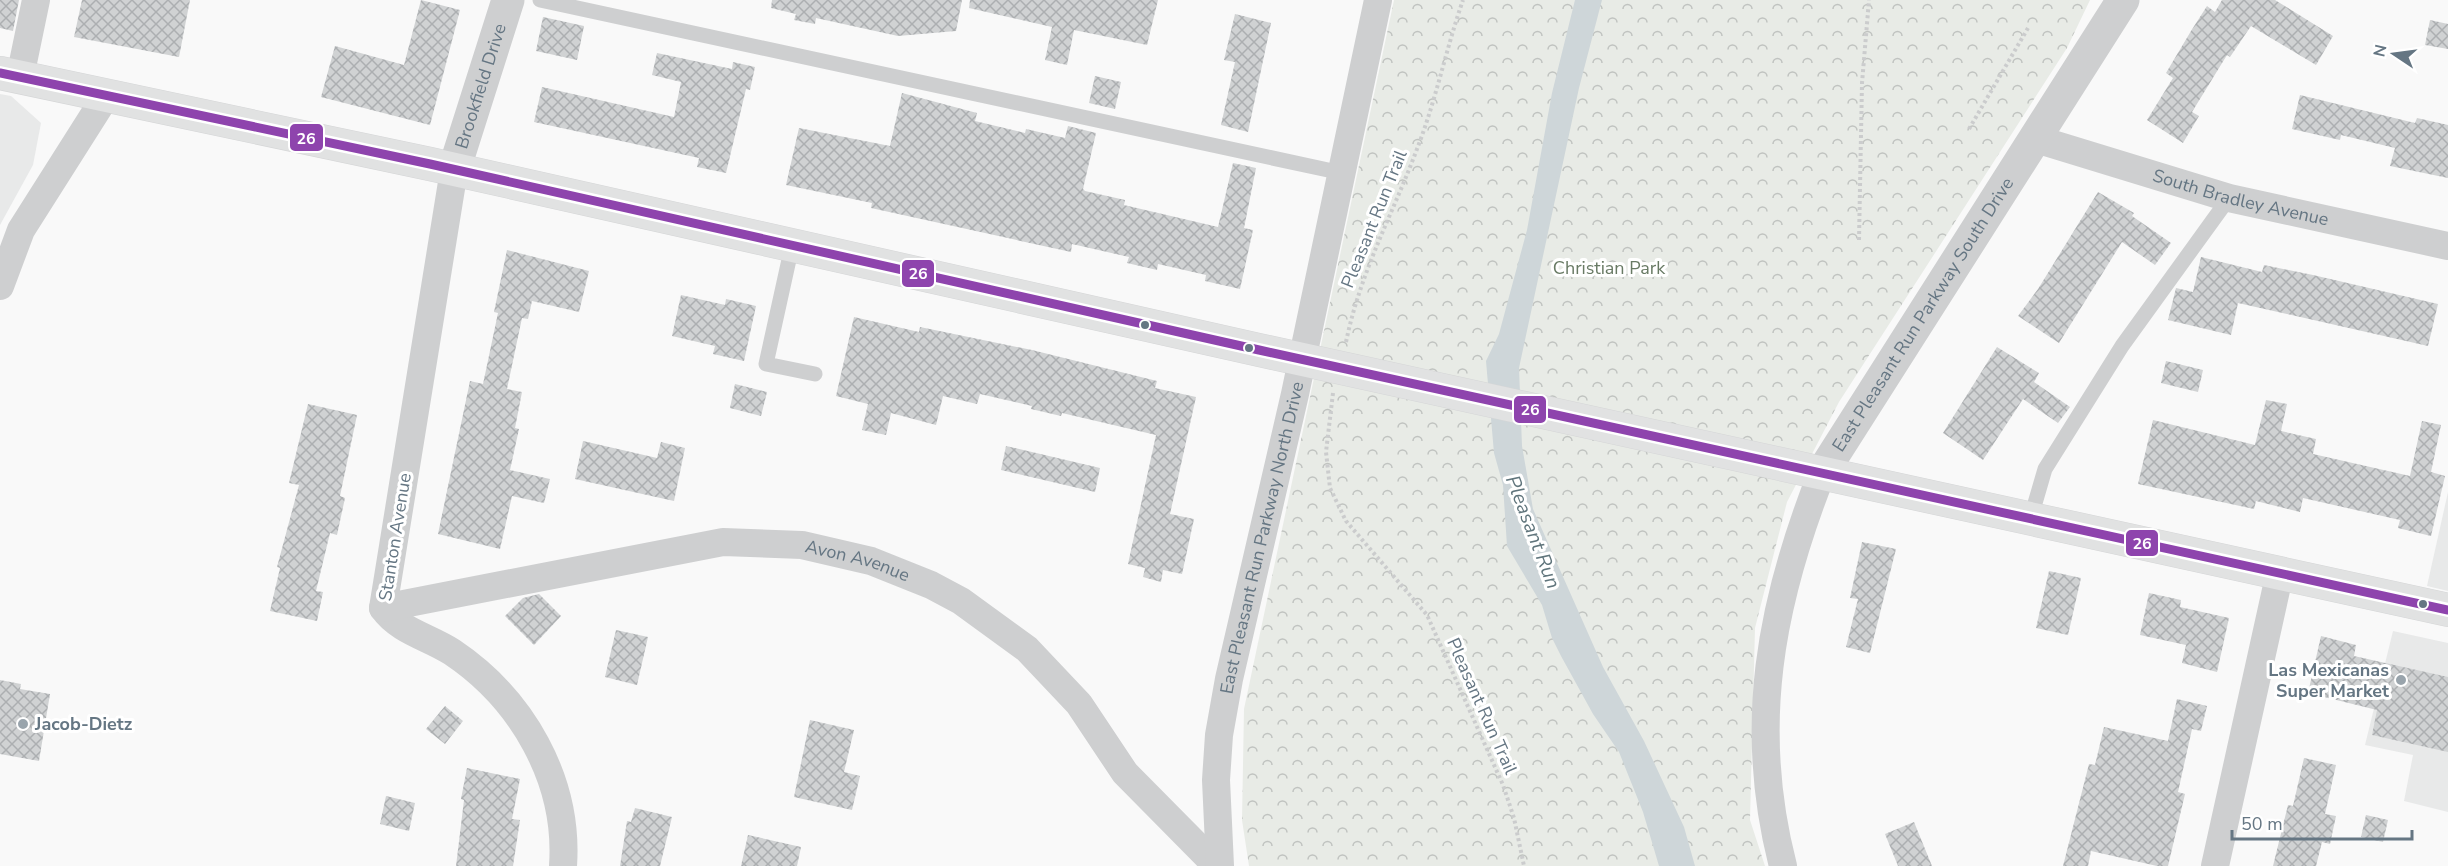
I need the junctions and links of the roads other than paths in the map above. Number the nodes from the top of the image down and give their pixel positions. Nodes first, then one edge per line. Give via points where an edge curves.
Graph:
1 (36, 0) edge
2 (508, 0) edge
3 (540, 0) edge
4 (1378, 0) edge
5 (2123, 0) edge
6 (10, 75) edge
7 (106, 96) junction
8 (2036, 139) junction
9 (454, 170) junction
10 (1342, 173) junction
11 (2229, 198) junction
12 (792, 246) junction
13 (2448, 246) edge
14 (0, 286) edge
15 (1302, 360) junction
16 (815, 374) dead end
17 (1822, 473) junction
18 (2031, 518) junction
19 (2280, 572) junction
20 (383, 608) junction
21 (2448, 610) edge
22 (563, 866) edge
23 (1218, 866) edge
24 (1783, 866) edge
25 (2215, 866) edge

1 - 6 street
2 - 9 street, Brookfield Drive
3 - 10 lane
4 - 10 street, East Pleasant Run Parkway North Drive
5 - 8 street, East Pleasant Run Parkway South Drive
6 - 7 main road
7 - 9 main road
7 - 14 street via 21,230
8 - 11 street, South Bradley Avenue
8 - 17 street, East Pleasant Run Parkway South Drive
9 - 12 main road
9 - 20 street, Stanton Avenue
10 - 15 street, East Pleasant Run Parkway North Drive
11 - 13 street, South Bradley Avenue
11 - 18 lane via 2122,346 2051,459
12 - 15 main road
12 - 16 lane via 766,364
15 - 17 main road
15 - 23 street, East Pleasant Run Parkway North Drive via 1223,712 1216,780
17 - 18 main road
17 - 24 street, East Pleasant Run Parkway South Drive via 1780,598 1768,670 1766,760 1770,804
18 - 19 main road
19 - 21 main road
19 - 25 street
20 - 22 street, Stanton Avenue via 399,625 452,652 479,672 528,729 557,799 563,824
20 - 23 street, Avon Avenue via 723,542 793,544 871,561 961,601 1027,649 1079,704 1125,773

